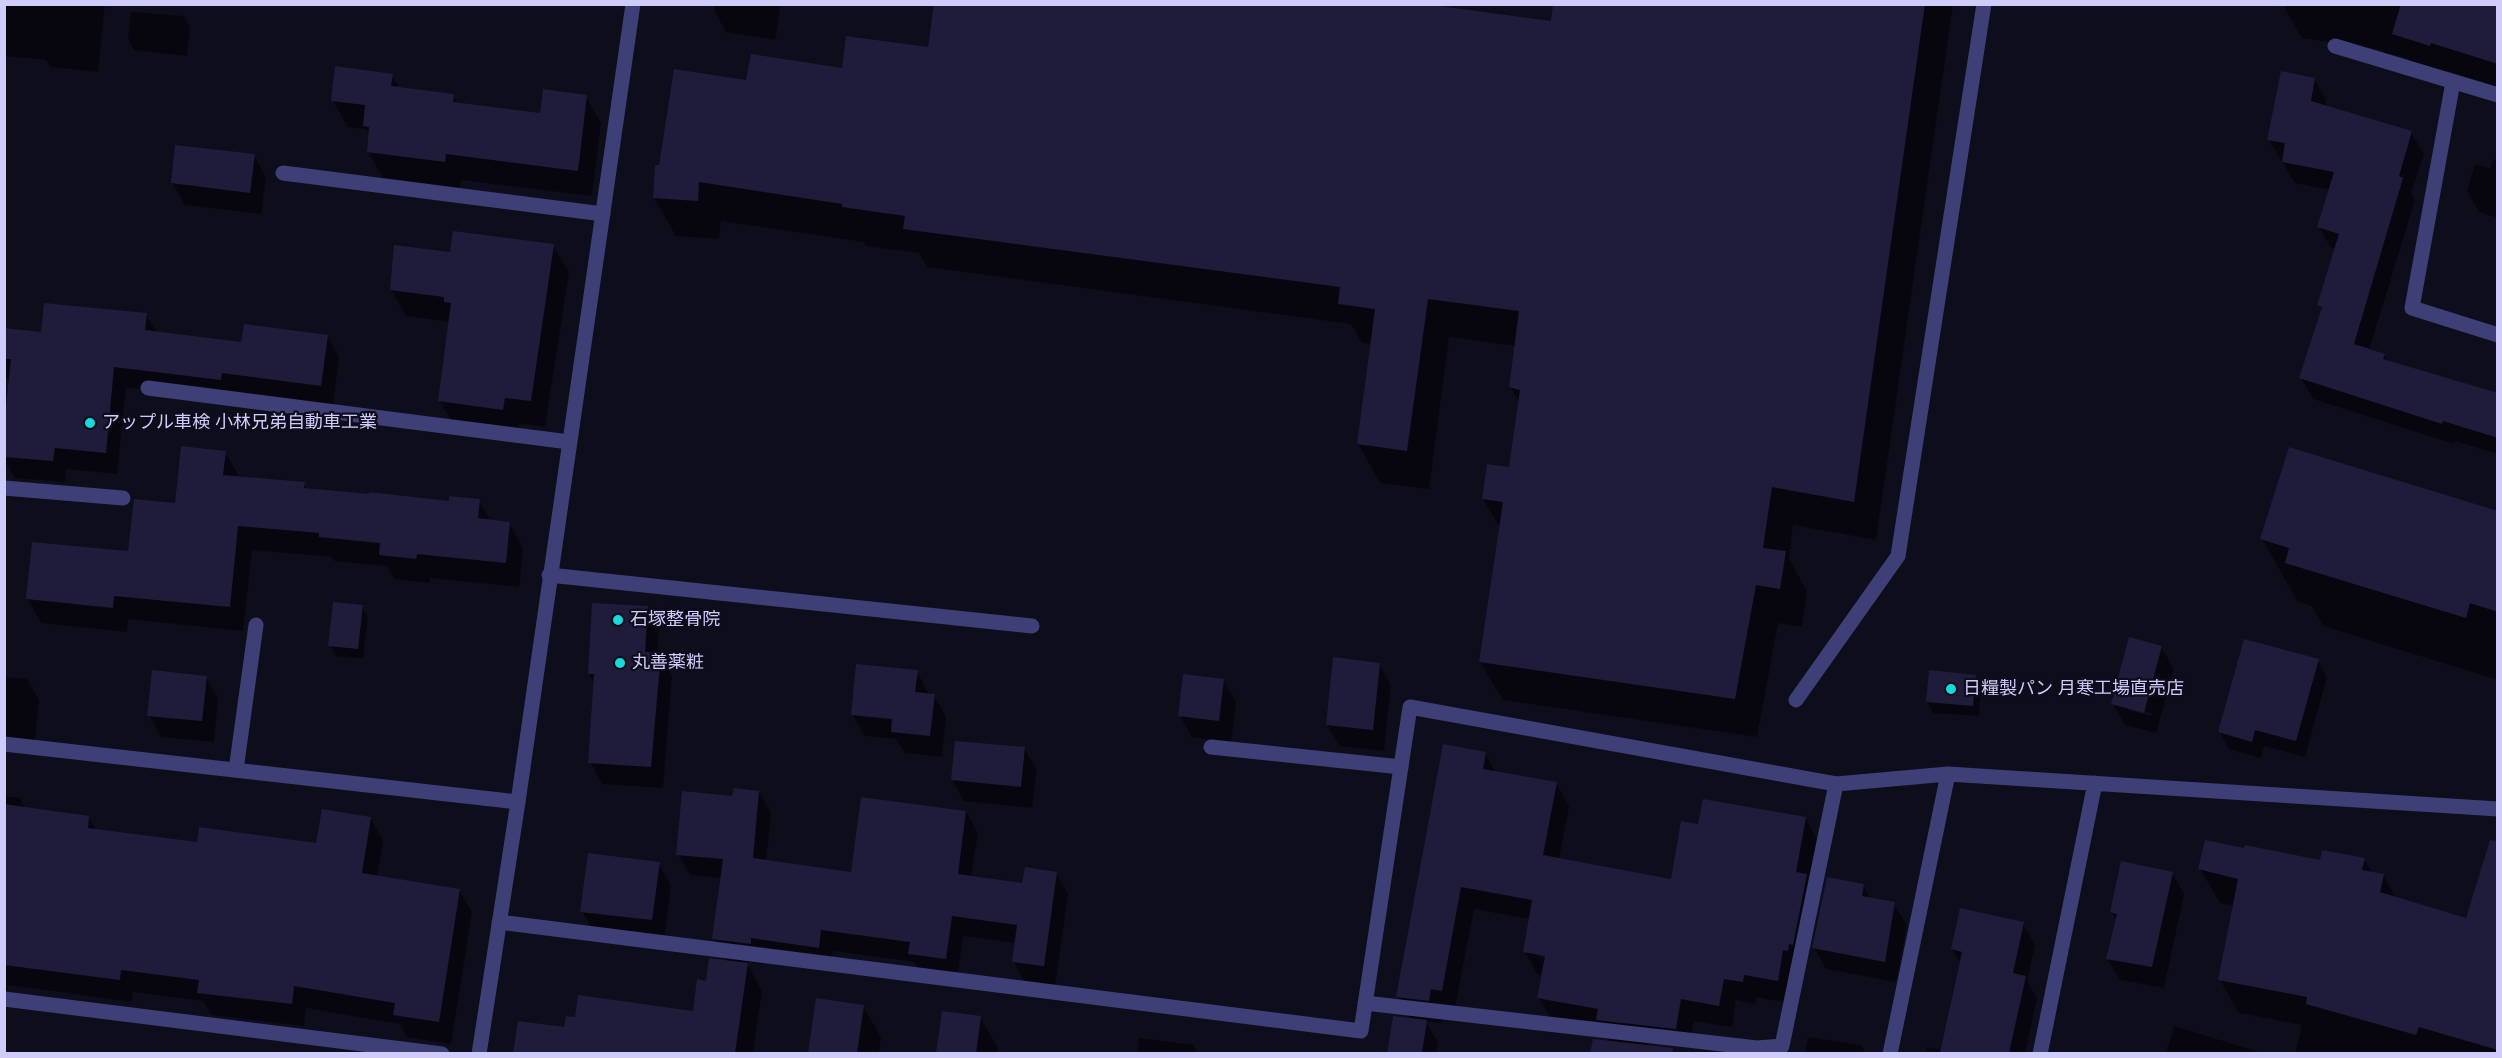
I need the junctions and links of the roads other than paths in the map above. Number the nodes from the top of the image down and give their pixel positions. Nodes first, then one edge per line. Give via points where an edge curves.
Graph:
1 (633, 4) edge
2 (1984, 4) edge
3 (2335, 46) dead end
4 (2453, 82) junction
5 (2498, 95) edge
6 (283, 173) dead end
7 (603, 214) junction
8 (2498, 335) edge
9 (148, 388) dead end
10 (569, 442) junction
11 (4, 488) edge
12 (123, 498) dead end
13 (549, 575) junction
14 (256, 625) dead end
15 (1032, 626) dead end
16 (1796, 700) dead end
17 (4, 744) edge
18 (1210, 747) dead end
19 (1401, 767) junction
20 (236, 770) junction
21 (1948, 774) junction
22 (2095, 783) junction
23 (1836, 784) junction
24 (518, 802) junction
25 (2498, 809) edge
26 (499, 922) junction
27 (4, 999) edge
28 (1365, 1003) junction
29 (442, 1053) edge
30 (479, 1053) edge
31 (1890, 1053) edge
32 (2040, 1053) edge

1 - 7 street
2 - 16 street via 1898,556
3 - 4 street
4 - 5 street
4 - 8 street via 2412,309
6 - 7 street
7 - 10 street
9 - 10 street
10 - 13 street
11 - 12 street
13 - 15 street
13 - 24 street
14 - 20 street
17 - 20 street
18 - 19 street
19 - 23 street via 1410,707
19 - 28 street
20 - 24 street
21 - 22 street
21 - 23 street
21 - 31 street
22 - 25 street
22 - 32 street
23 - 28 street via 1782,1046 1757,1048
24 - 26 street
26 - 28 street via 1361,1031
26 - 30 street
27 - 29 street

